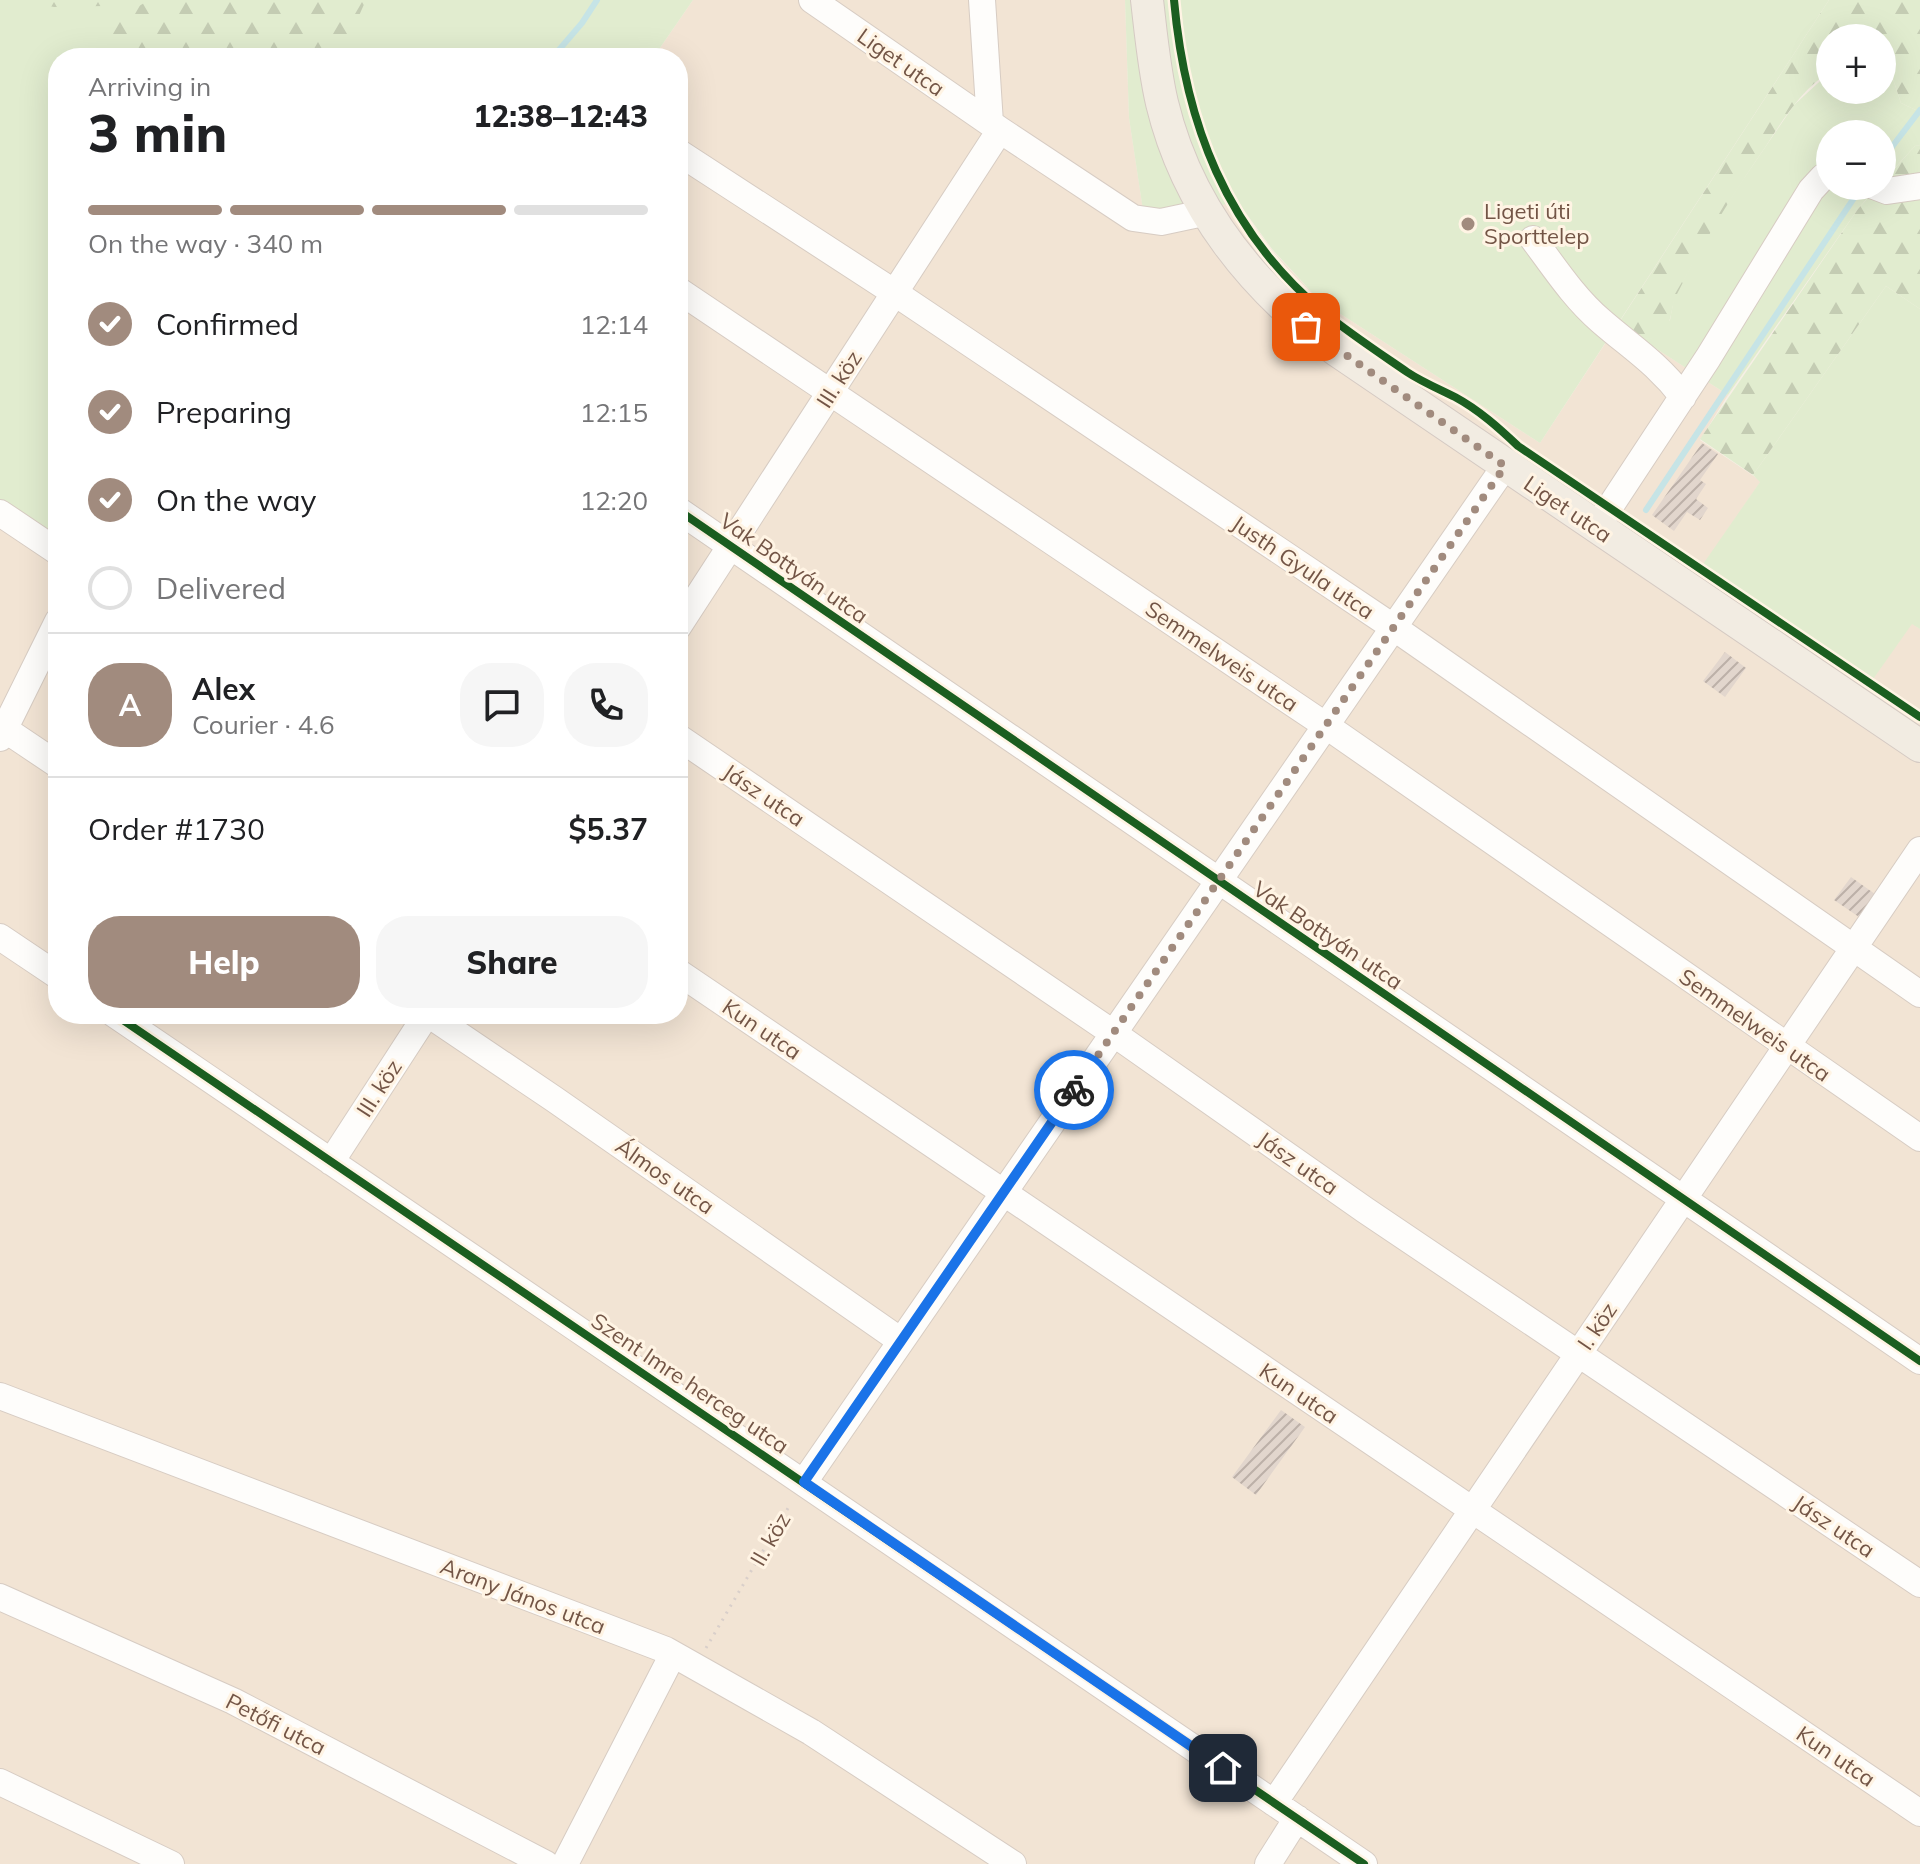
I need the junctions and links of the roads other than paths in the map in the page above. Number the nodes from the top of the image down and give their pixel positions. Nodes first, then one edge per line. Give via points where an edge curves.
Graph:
1 (812, 0) edge
2 (982, 0) edge
3 (1147, 0) edge
4 (995, 127) junction
5 (688, 158) edge
6 (1816, 185) edge
7 (1920, 186) edge
8 (1896, 190) edge
9 (1208, 212) junction
10 (1533, 239) dead end
11 (895, 293) junction
12 (688, 297) edge
13 (831, 391) junction
14 (1683, 397) junction
15 (1505, 466) junction
16 (0, 513) edge
17 (688, 517) edge
18 (1596, 528) junction
19 (48, 545) edge
20 (730, 546) junction
21 (688, 611) edge
22 (1393, 627) junction
23 (48, 640) edge
24 (1325, 725) junction
25 (1, 731) edge
26 (688, 744) edge
27 (1920, 746) edge
28 (48, 759) edge
29 (1920, 850) edge
30 (1218, 882) junction
31 (0, 937) edge
32 (1853, 948) junction
33 (48, 969) edge
34 (688, 979) edge
35 (1920, 994) edge
36 (129, 1024) edge
37 (421, 1024) edge
38 (442, 1024) edge
39 (1113, 1033) junction
40 (1787, 1047) junction
41 (1920, 1138) edge
42 (331, 1162) junction
43 (1003, 1193) junction
44 (1683, 1199) junction
45 (901, 1341) junction
46 (1580, 1352) junction
47 (1920, 1361) edge
48 (0, 1396) edge
49 (804, 1482) junction
50 (1473, 1510) junction
51 (1920, 1584) edge
52 (0, 1597) edge
53 (684, 1660) junction
54 (0, 1782) edge
55 (1274, 1803) junction
56 (1920, 1813) edge
57 (1297, 1818) junction
58 (171, 1864) edge
59 (546, 1864) edge
60 (565, 1864) edge
61 (1013, 1864) edge
62 (1268, 1864) edge
63 (1364, 1864) edge

1 - 4 street, Liget utca
2 - 4 street
3 - 9 main road, Liget utca via 1170,130
4 - 9 street, Liget utca via 1046,152 1133,218 1161,222
4 - 11 street, III. köz
5 - 11 street, Justh Gyula utca
6 - 14 street
7 - 8 street
9 - 15 main road, Liget utca via 1265,290 1306,327
10 - 14 street via 1582,302 1643,353
11 - 13 street, III. köz
11 - 22 street, Justh Gyula utca
12 - 13 street, Semmelweis utca
13 - 20 street, III. köz
13 - 24 street, Semmelweis utca
14 - 18 street
15 - 18 main road, Liget utca
15 - 22 street
16 - 19 street
17 - 20 street, Vak Bottyán utca
18 - 27 main road, Liget utca
20 - 21 street, III. köz
20 - 30 street, Vak Bottyán utca
22 - 24 street
22 - 32 street, Justh Gyula utca
23 - 25 street
24 - 30 street
24 - 40 street, Semmelweis utca
25 - 28 street
26 - 39 street, Jász utca
29 - 32 street, I. köz
30 - 39 street
30 - 44 street, Vak Bottyán utca
31 - 33 street
32 - 35 street, Justh Gyula utca
32 - 40 street, I. köz
34 - 43 street, Kun utca
36 - 42 street, Szent Imre herceg utca
37 - 42 street, III. köz
38 - 45 street, Álmos utca
39 - 43 street
39 - 46 street, Jász utca via 1365,1210
40 - 41 street, Semmelweis utca
40 - 44 street, I. köz
42 - 49 street, Szent Imre herceg utca
43 - 45 street
43 - 50 street, Kun utca
44 - 46 street, I. köz
44 - 47 street, Vak Bottyán utca
45 - 49 street
46 - 50 street, I. köz
46 - 51 street, Jász utca
48 - 53 street, Arany János utca
49 - 55 street, Szent Imre herceg utca
50 - 55 street, I. köz
50 - 56 street, Kun utca
52 - 59 street, Petőfi utca via 233,1701
53 - 60 street
53 - 61 street, Arany János utca via 811,1732
54 - 58 street
55 - 57 street, Szent Imre herceg utca
57 - 62 street
57 - 63 street, Szent Imre herceg utca

